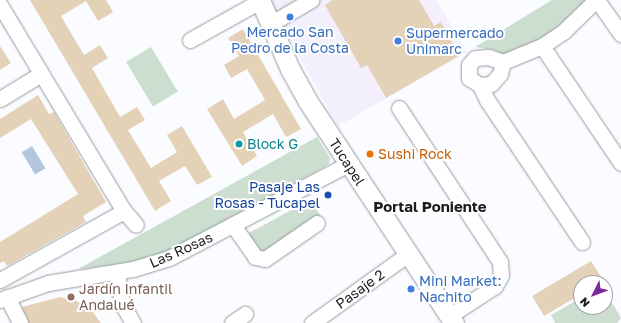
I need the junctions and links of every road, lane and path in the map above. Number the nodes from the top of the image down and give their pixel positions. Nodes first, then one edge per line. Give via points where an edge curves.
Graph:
1 (260, 0) edge
2 (311, 0) edge
3 (597, 0) edge
4 (0, 5) edge
5 (270, 24) junction
6 (621, 34) edge
7 (190, 40) dead end
8 (542, 46) junction
9 (503, 62) junction
10 (41, 74) junction
11 (480, 85) junction
12 (0, 99) edge
13 (398, 108) dead end
14 (621, 163) edge
15 (348, 164) junction
16 (124, 210) junction
17 (317, 223) dead end
18 (136, 225) dead end
19 (233, 225) junction
20 (582, 242) dead end
21 (408, 254) junction
22 (117, 272) junction
23 (0, 280) edge
24 (3, 298) edge
25 (245, 314) dead end
26 (452, 319) edge
27 (20, 323) edge
28 (133, 323) edge
29 (232, 323) edge
30 (312, 323) edge

1 - 5 main road, Tucapel
1 - 7 street
2 - 5 street
3 - 6 street
3 - 8 street via 563,32
4 - 10 street
5 - 15 main road, Tucapel via 293,75
8 - 9 street
8 - 14 street
9 - 11 street via 495,81
9 - 11 street via 483,56 472,61 468,69 469,78
10 - 12 street
10 - 16 street
11 - 20 street via 487,100
13 - 26 street, Tucapel via 500,262 501,275 495,286
15 - 19 street, Las Rosas
15 - 21 main road, Tucapel
16 - 18 street
16 - 23 street
17 - 19 street via 268,258 262,259 253,254
19 - 22 street, Las Rosas via 169,258
21 - 26 main road, Tucapel
21 - 30 street, Pasaje 2
22 - 24 street, Las Rosas via 48,282
22 - 28 street via 122,304
24 - 27 street
25 - 29 street

